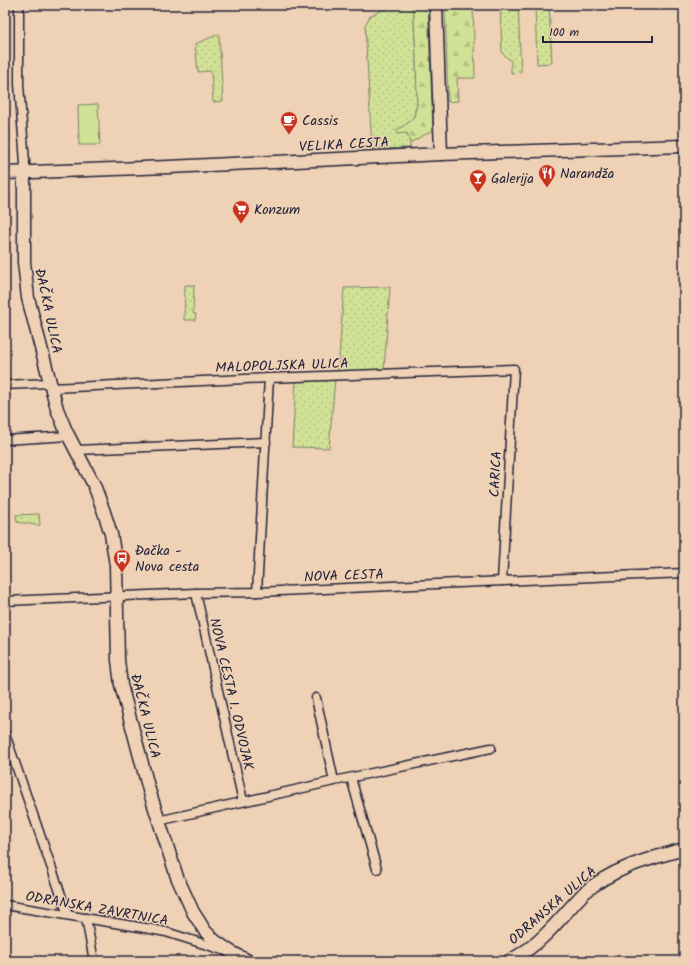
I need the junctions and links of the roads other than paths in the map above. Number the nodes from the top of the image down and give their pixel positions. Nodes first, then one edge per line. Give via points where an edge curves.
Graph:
1 (19, 5) edge
2 (436, 5) edge
3 (684, 146) edge
4 (441, 154) junction
5 (24, 172) junction
6 (5, 173) edge
7 (514, 369) joint
8 (269, 378) junction
9 (5, 385) edge
10 (50, 386) junction
11 (69, 436) junction
12 (5, 440) edge
13 (266, 442) junction
14 (76, 450) junction
15 (684, 573) edge
16 (502, 581) junction
17 (257, 592) junction
18 (196, 593) junction
19 (116, 596) junction
20 (5, 601) edge
21 (316, 698) dead end
22 (5, 734) edge
23 (491, 748) dead end
24 (351, 778) junction
25 (334, 781) junction
26 (243, 801) junction
27 (158, 821) junction
28 (684, 849) edge
29 (377, 869) dead end
30 (5, 905) edge
31 (68, 915) junction
32 (86, 918) junction
33 (201, 926) junction
34 (193, 941) junction
35 (231, 952) junction
36 (94, 961) edge
37 (248, 961) edge
38 (509, 961) edge

1 - 5 street via 19,84
2 - 4 street
3 - 4 street, VELIKA CESTA
4 - 5 street, VELIKA CESTA
5 - 6 street, VELIKA CESTA
5 - 10 street, ĐAČKA ULICA via 25,280
7 - 8 street, MALOPOLJSKA ULICA
7 - 16 street, CARICA
8 - 10 street, MALOPOLJSKA ULICA
8 - 13 street
9 - 10 street
10 - 11 street, ĐAČKA ULICA
11 - 12 street
11 - 14 street, ĐAČKA ULICA
13 - 14 street
13 - 17 street
14 - 19 street, ĐAČKA ULICA via 94,485 108,522 115,554
15 - 16 street, NOVA CESTA
16 - 17 street, NOVA CESTA
17 - 18 street, NOVA CESTA
18 - 19 street, NOVA CESTA
18 - 26 street, NOVA CESTA I. ODVOJAK
19 - 20 street, NOVA CESTA
19 - 27 street, ĐAČKA ULICA via 121,685
21 - 25 street
22 - 31 street
23 - 24 street
24 - 25 street
24 - 29 street
25 - 26 street
26 - 27 street
27 - 33 street, ĐAČKA ULICA via 184,893
28 - 38 street, ODRANSKA ULICA via 631,865 603,879 584,894 544,936
30 - 31 street, ODRANSKA ZAVRTNICA
31 - 32 street, ODRANSKA ZAVRTNICA
32 - 34 street, ODRANSKA ZAVRTNICA via 145,928
32 - 36 street
33 - 34 street via 200,937
33 - 35 street, ĐAČKA ULICA via 215,941
34 - 35 street, ODRANSKA ZAVRTNICA
35 - 37 street, ĐAČKA ULICA

